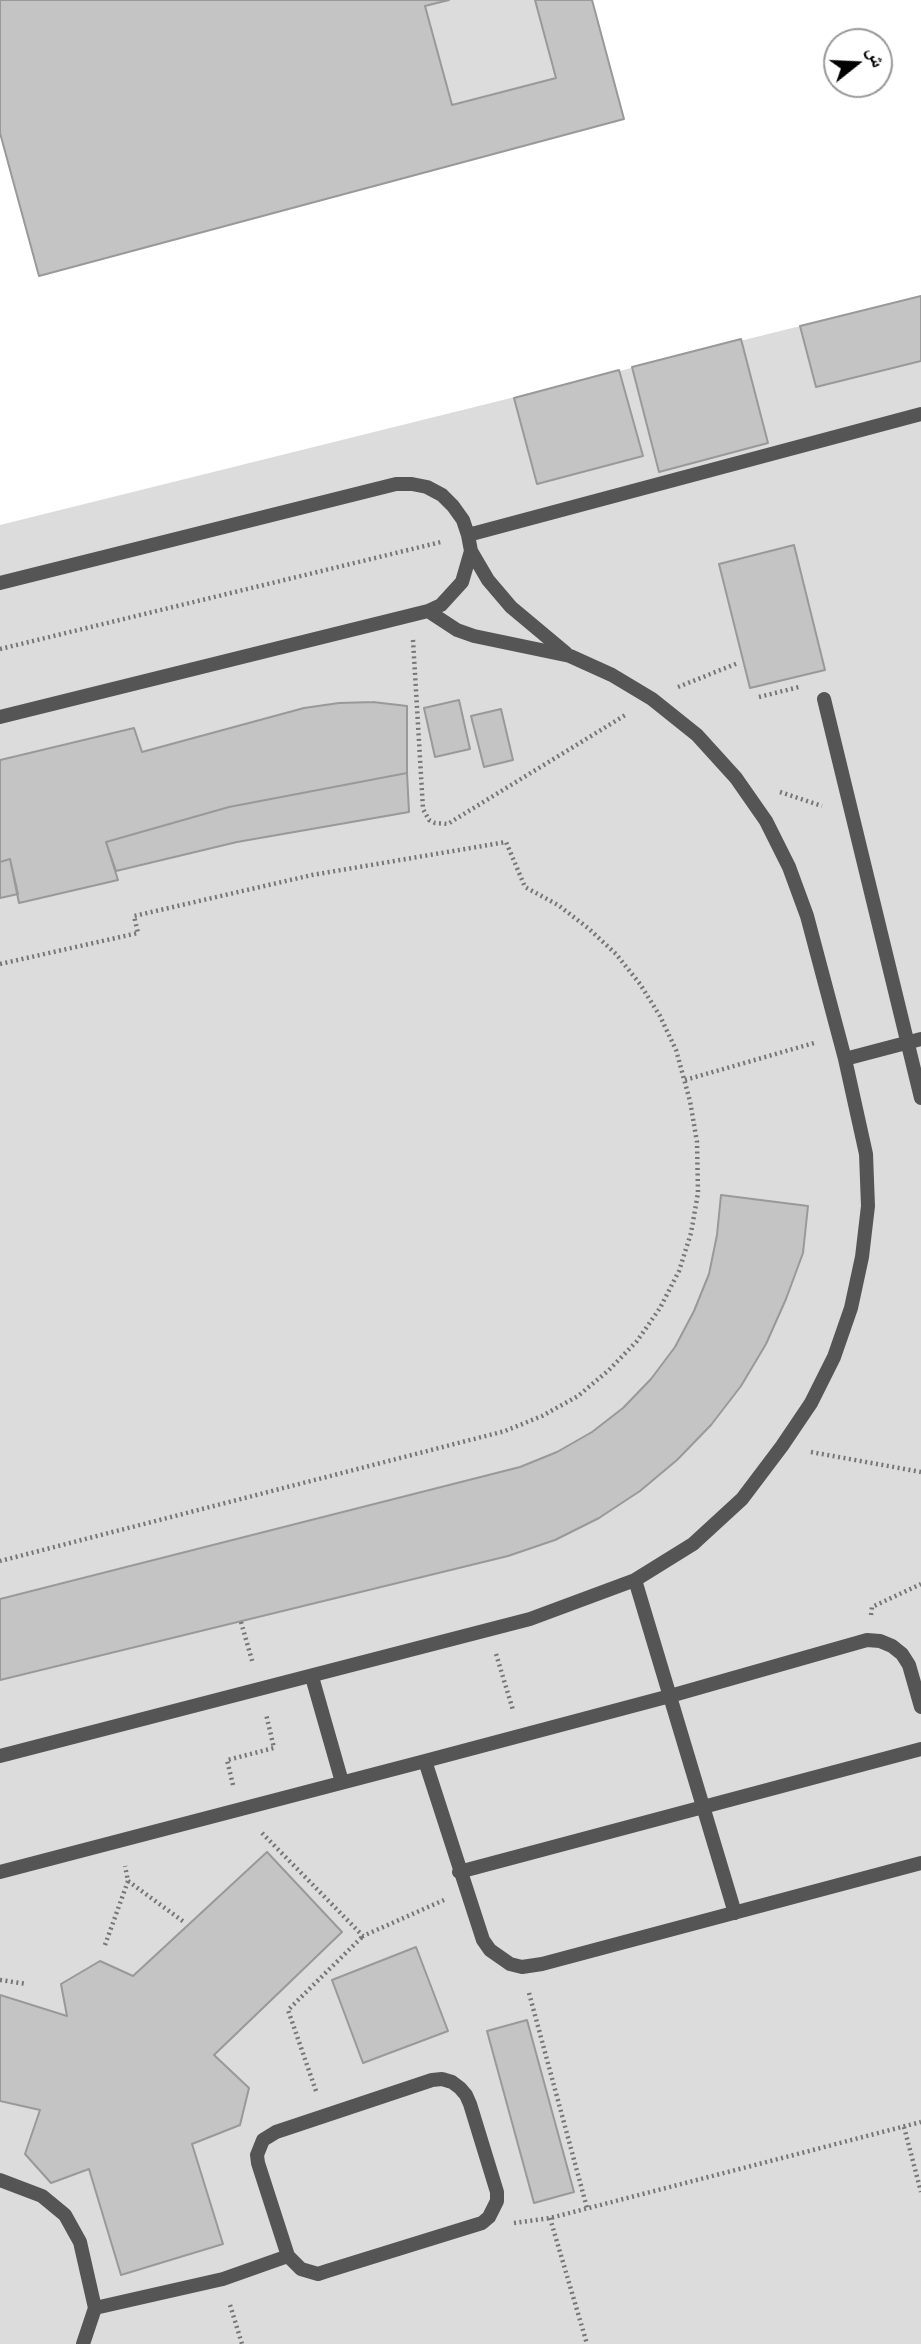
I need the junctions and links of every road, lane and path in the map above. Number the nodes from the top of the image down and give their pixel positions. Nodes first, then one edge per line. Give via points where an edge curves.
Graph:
1 (921, 414) edge
2 (468, 535) junction
3 (471, 551) junction
4 (0, 583) edge
5 (428, 611) junction
6 (411, 615) junction
7 (0, 649) edge
8 (570, 656) junction
9 (738, 663) dead end
10 (652, 699) junction
11 (824, 699) dead end
12 (0, 717) edge
13 (736, 778) junction
14 (853, 816) junction
15 (0, 964) edge
16 (839, 1036) junction
17 (914, 1041) edge
18 (845, 1059) junction
19 (685, 1080) junction
20 (921, 1098) edge
21 (782, 1446) junction
22 (921, 1472) edge
23 (0, 1561) edge
24 (635, 1580) junction
25 (921, 1584) edge
26 (489, 1630) junction
27 (867, 1640) junction
28 (312, 1677) junction
29 (670, 1696) junction
30 (921, 1707) edge
31 (521, 1736) junction
32 (921, 1749) edge
33 (0, 1756) edge
34 (425, 1761) junction
35 (342, 1782) junction
36 (703, 1807) junction
37 (120, 1840) junction
38 (921, 1863) edge
39 (0, 1872) edge
40 (459, 1872) junction
41 (128, 1881) junction
42 (735, 1913) junction
43 (184, 1922) dead end
44 (363, 1936) dead end
45 (105, 1945) dead end
46 (522, 1967) junction
47 (0, 1980) edge
48 (27, 1984) dead end
49 (324, 2116) junction
50 (921, 2122) edge
51 (904, 2127) junction
52 (0, 2180) edge
53 (921, 2193) edge
54 (587, 2208) junction
55 (550, 2218) junction
56 (482, 2223) junction
57 (288, 2256) junction
58 (223, 2279) junction
59 (95, 2308) junction
60 (83, 2344) edge
61 (242, 2344) edge
62 (587, 2344) edge

1 - 2 lane
2 - 3 lane
2 - 4 lane via 463,520 442,495 419,485 396,484
2 - 7 path
3 - 5 lane via 462,582 441,605
3 - 8 lane via 511,607
5 - 6 lane
5 - 8 lane via 474,636
6 - 10 path via 423,808 435,823 448,824
6 - 12 lane
8 - 10 lane
9 - 10 path
10 - 13 lane via 697,735
11 - 14 lane
13 - 14 path
13 - 16 lane via 766,821 789,867
14 - 17 lane
15 - 19 path via 138,933 134,916 312,875 506,842 525,887 588,928 640,984 660,1016
16 - 18 lane
16 - 19 path
17 - 18 lane
17 - 20 lane
18 - 21 lane via 866,1154 868,1206 862,1258 834,1357
19 - 23 path via 697,1142 698,1193 679,1271 637,1341 578,1396 505,1431
21 - 22 path
21 - 24 lane via 742,1499 713,1526
24 - 26 lane
24 - 29 lane
25 - 27 path via 872,1607
26 - 28 lane
26 - 31 path
27 - 29 lane
27 - 30 lane via 880,1641 902,1654
28 - 33 lane
28 - 35 lane
29 - 31 lane
29 - 36 lane
31 - 34 lane
32 - 36 lane
34 - 35 lane
34 - 40 lane
35 - 37 lane
36 - 40 lane
36 - 42 lane
37 - 39 lane
37 - 41 path
38 - 42 lane
40 - 46 lane via 489,1950
41 - 43 path
41 - 45 path
42 - 46 lane
44 - 49 path via 288,2010
46 - 54 path
47 - 48 path
49 - 56 lane via 432,2080 452,2082 466,2095 497,2192 494,2210
49 - 57 lane via 269,2135 259,2147 258,2162
50 - 51 path
51 - 53 path
51 - 54 path
52 - 59 lane via 42,2196 65,2215 80,2242
54 - 55 path
55 - 56 path
55 - 62 path
56 - 57 lane via 318,2274 301,2269
57 - 58 lane
58 - 59 lane
58 - 61 path
59 - 60 lane

